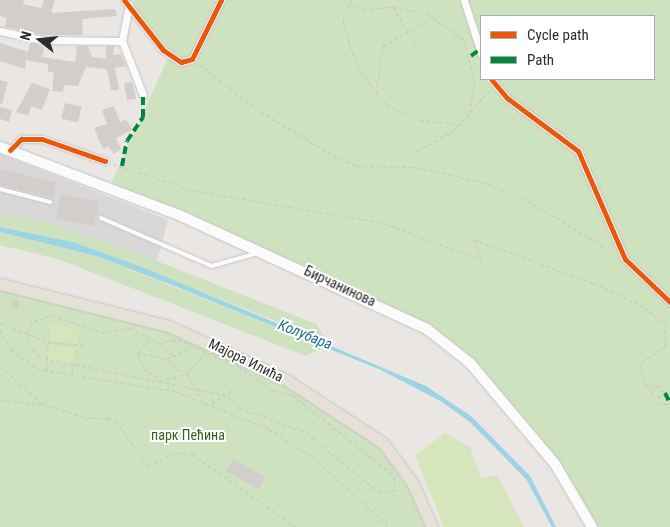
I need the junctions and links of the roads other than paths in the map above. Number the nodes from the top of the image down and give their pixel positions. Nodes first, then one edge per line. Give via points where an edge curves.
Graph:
1 (221, 0) edge
2 (464, 0) edge
3 (127, 3) edge
4 (0, 30) edge
5 (122, 41) junction
6 (480, 50) edge
7 (493, 82) edge
8 (143, 95) dead end
9 (5, 149) edge
10 (105, 161) road end
11 (0, 189) edge
12 (50, 202) dead end
13 (101, 218) dead end
14 (265, 251) junction
15 (0, 284) edge
16 (670, 302) edge
17 (432, 527) edge
18 (592, 527) edge

1 - 3 street via 192,59 181,62 169,56
2 - 6 street
3 - 5 street
4 - 5 street via 42,40
5 - 8 street
7 - 16 street via 578,151 625,259
9 - 10 street, Бирчанинова via 21,139 42,138
9 - 14 main road, Бирчанинова via 80,174
11 - 12 lane
13 - 14 lane via 212,266
14 - 18 main road, Бирчанинова via 391,310 450,344 555,464
15 - 17 main road, Мајора Илића via 169,326 284,379 383,443 412,482

